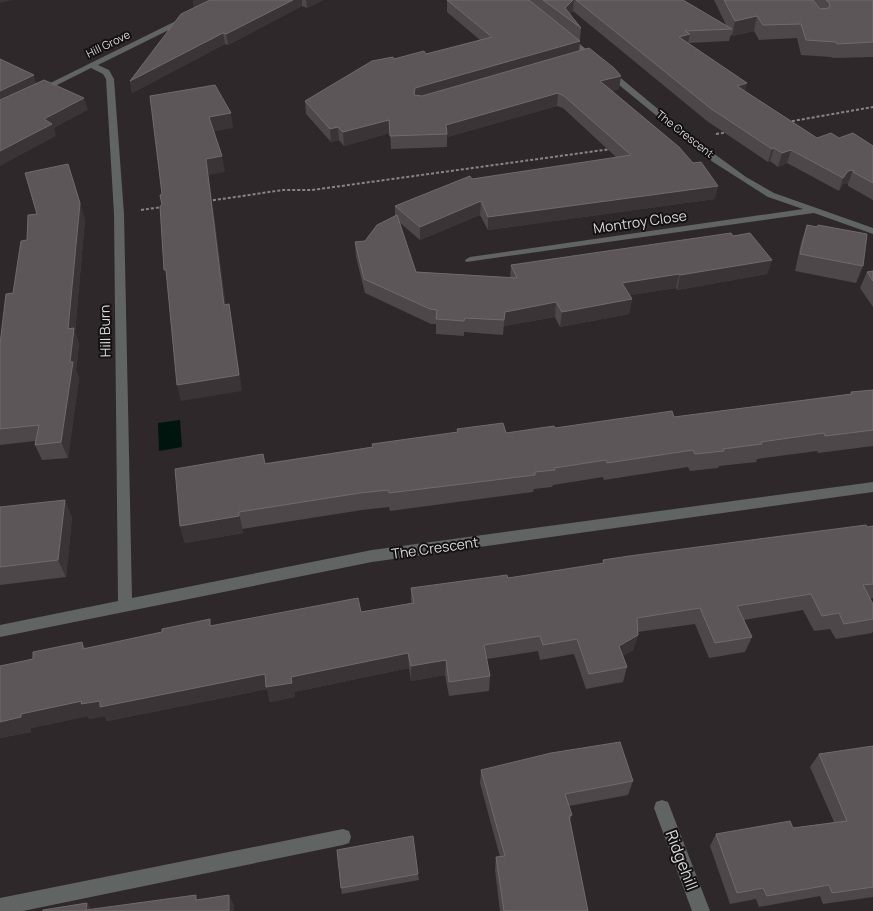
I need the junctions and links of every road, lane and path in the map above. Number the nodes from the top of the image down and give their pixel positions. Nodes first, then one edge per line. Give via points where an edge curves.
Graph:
1 (192, 16) edge
2 (561, 33) edge
3 (590, 55) junction
4 (580, 58) edge
5 (91, 65) junction
6 (33, 94) edge
7 (873, 107) edge
8 (782, 123) edge
9 (738, 131) edge
10 (689, 139) junction
11 (620, 148) edge
12 (206, 201) edge
13 (167, 206) edge
14 (813, 210) junction
15 (118, 214) junction
16 (873, 231) edge
17 (470, 260) dead end
18 (873, 487) edge
19 (125, 607) junction
20 (0, 631) edge
21 (662, 808) dead end
22 (343, 837) dead end
23 (0, 907) edge
24 (701, 911) edge

1 - 5 street, Hill Grove
2 - 3 street, The Crescent
3 - 4 street
3 - 10 street, The Crescent
5 - 6 street, Hill Grove
5 - 15 street, Hill Burn via 106,72 110,78
7 - 8 path
9 - 10 path
10 - 14 street, The Crescent via 758,188
11 - 12 path via 312,190 284,190
13 - 15 path
14 - 16 street, The Crescent
14 - 17 street, Montroy Close
15 - 19 street, Hill Burn
18 - 19 street, The Crescent via 372,556
19 - 20 street, The Crescent
21 - 24 street, Ridgehill
22 - 23 street

